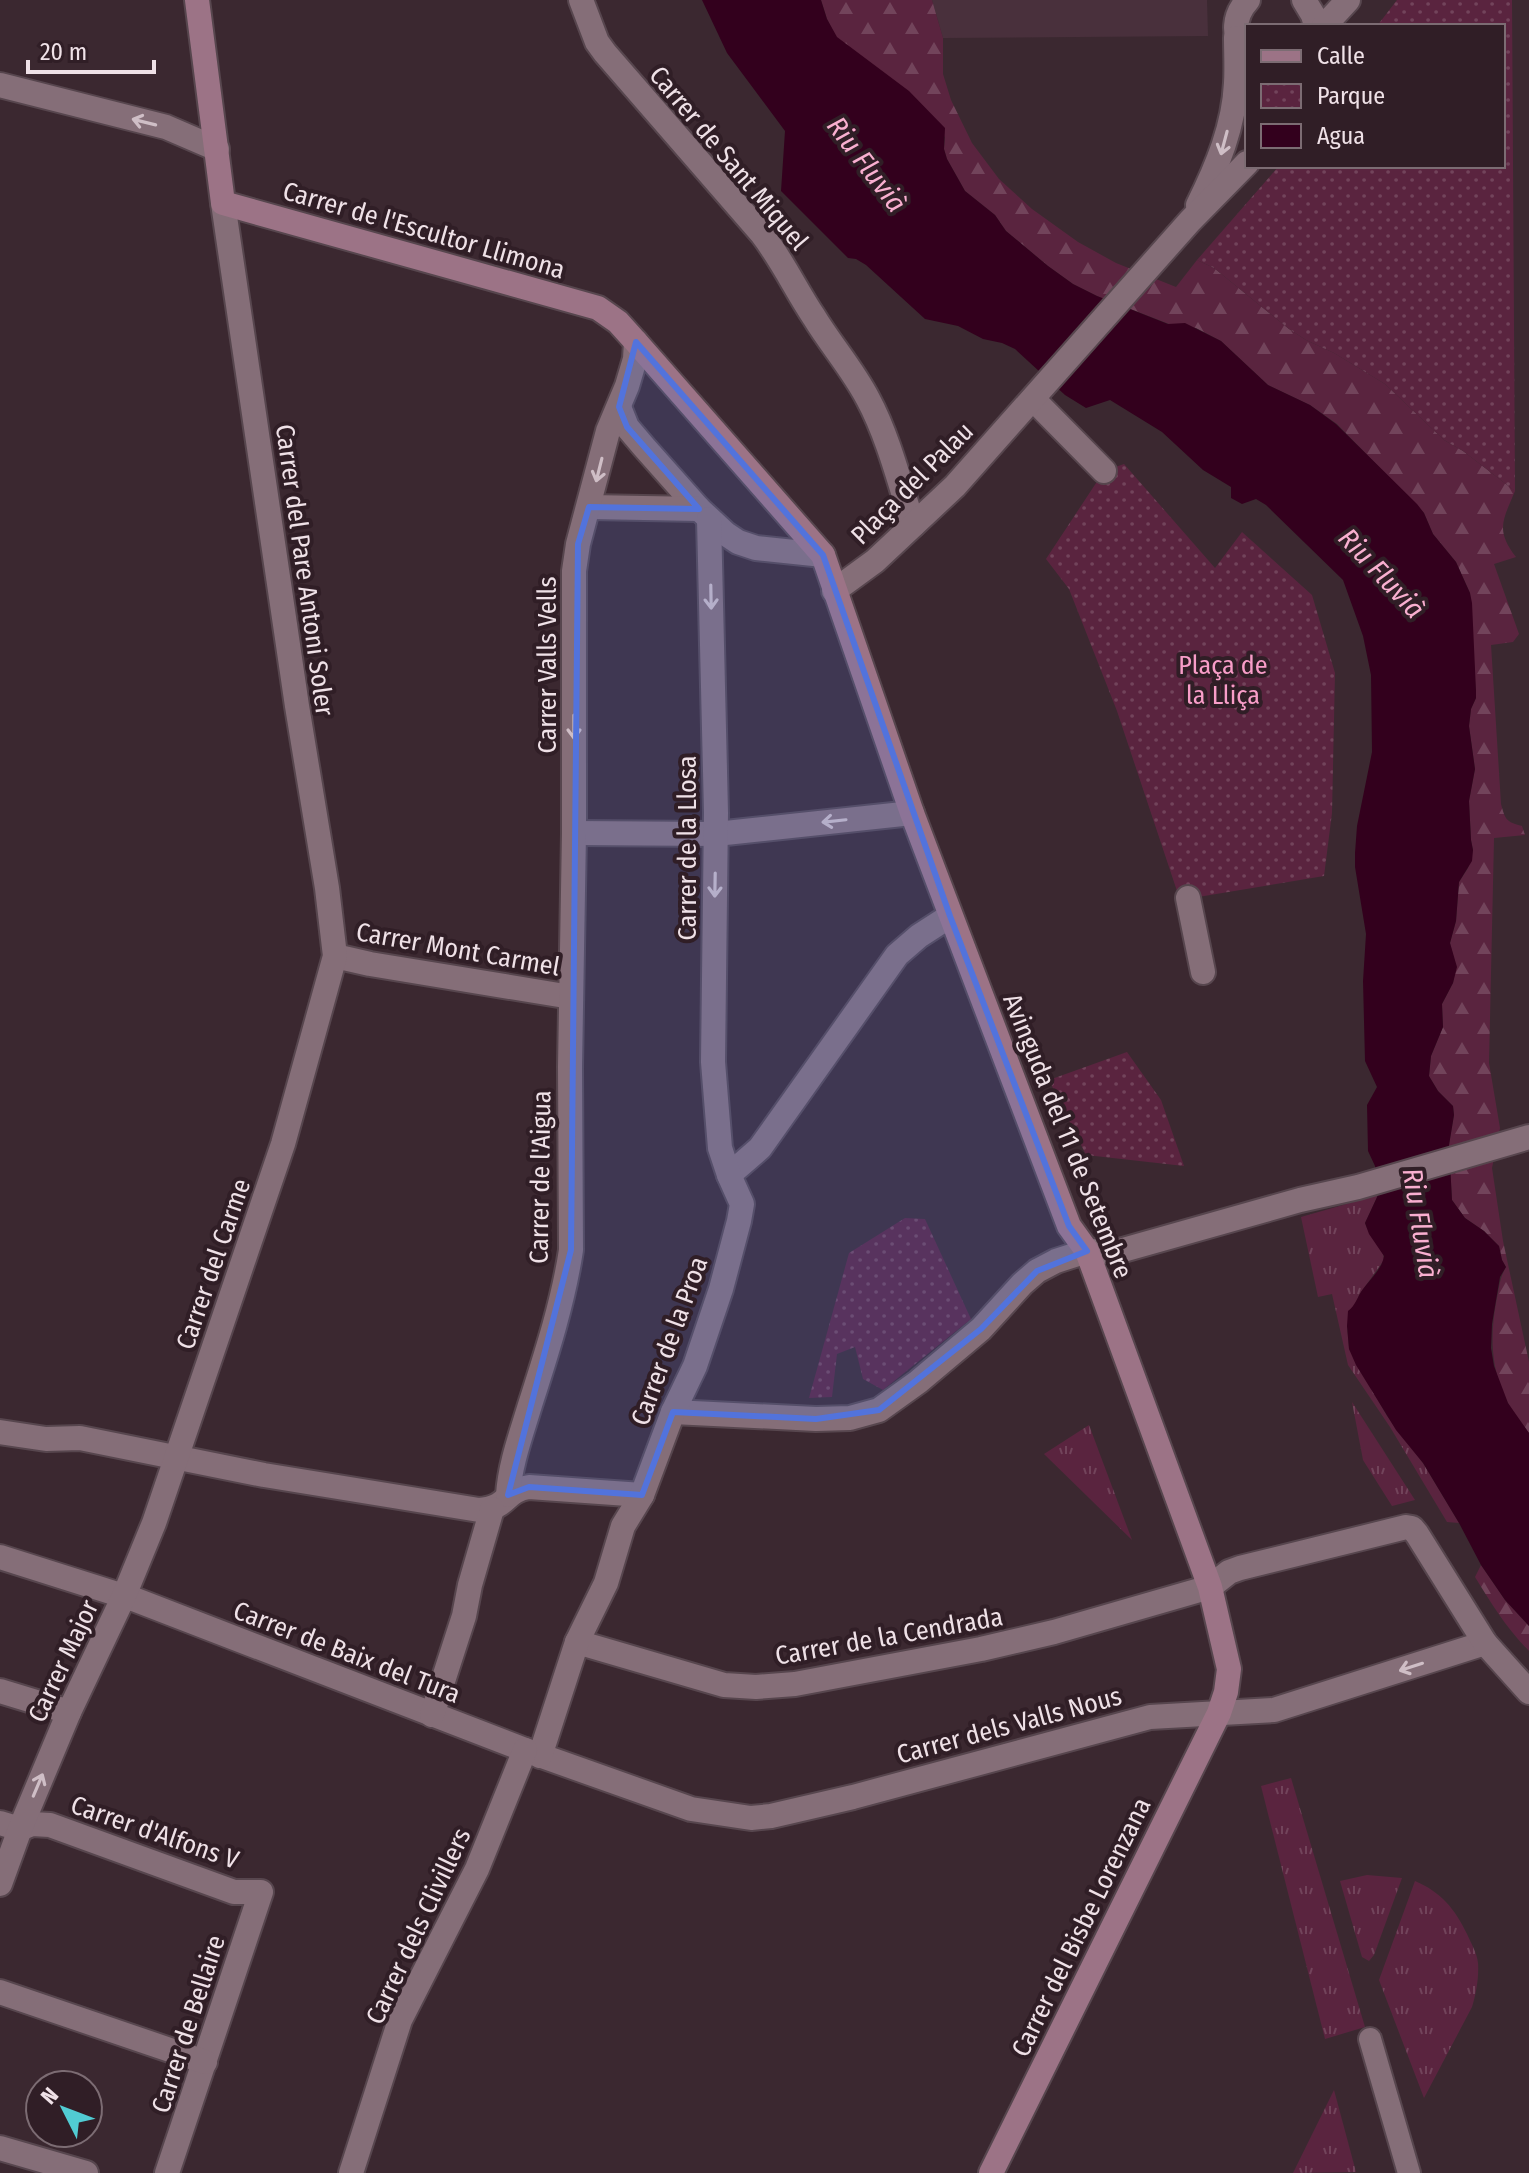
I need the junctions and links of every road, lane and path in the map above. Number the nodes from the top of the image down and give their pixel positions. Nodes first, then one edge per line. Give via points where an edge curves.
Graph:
1 (197, 0) edge
2 (581, 0) edge
3 (1219, 0) edge
4 (1248, 0) edge
5 (1304, 0) edge
6 (1348, 0) edge
7 (1315, 24) edge
8 (1326, 24) edge
9 (1240, 40) edge
10 (0, 85) edge
11 (217, 149) junction
12 (1245, 165) edge
13 (223, 203) junction
14 (1190, 221) junction
15 (609, 314) joint
16 (636, 342) junction
17 (1041, 390) junction
18 (619, 407) junction
19 (1104, 471) dead end
20 (589, 507) junction
21 (704, 514) junction
22 (913, 525) junction
23 (823, 555) junction
24 (834, 591) junction
25 (912, 813) junction
26 (574, 833) junction
27 (716, 834) junction
28 (1188, 898) dead end
29 (950, 916) junction
30 (335, 950) junction
31 (1203, 972) dead end
32 (571, 997) junction
33 (1529, 1137) edge
34 (729, 1175) junction
35 (1087, 1251) junction
36 (673, 1412) junction
37 (0, 1432) edge
38 (177, 1457) junction
39 (605, 1493) junction
40 (642, 1495) junction
41 (500, 1502) junction
42 (623, 1526) junction
43 (0, 1557) edge
44 (1210, 1587) junction
45 (124, 1596) junction
46 (577, 1642) junction
47 (1485, 1643) junction
48 (0, 1691) edge
49 (1529, 1692) edge
50 (1220, 1710) junction
51 (69, 1712) junction
52 (432, 1715) junction
53 (538, 1755) junction
54 (17, 1825) edge
55 (0, 1884) edge
56 (261, 1892) joint
57 (0, 1992) edge
58 (1370, 2039) dead end
59 (205, 2062) junction
60 (0, 2148) edge
61 (86, 2173) edge
62 (167, 2173) edge
63 (351, 2173) edge
64 (991, 2173) edge
65 (1409, 2173) edge

1 - 11 main road
2 - 22 street, Carrer de Sant Miquel via 597,42 762,234 869,399
3 - 9 street
4 - 9 street via 1239,13
5 - 7 street
6 - 8 street
9 -> 14 street via 1225,143
11 -> 10 street via 166,127
11 - 13 main road
12 - 14 street
13 - 15 main road, Carrer de l'Escultor Llimona
13 - 30 street, Carrer del Pare Antoni Soler
14 - 17 street, Plaça del Palau
15 - 16 main road, Plaça del Palau
16 - 18 street, Carrer Valls Vells
16 - 23 main road, Plaça del Palau
17 - 19 street
17 - 22 street, Plaça del Palau
18 -> 20 street, Carrer Valls Vells
18 - 21 street, Plaça del Palau via 627,427
20 - 21 street
20 -> 26 street, Carrer Valls Vells via 574,571
21 - 23 street, Plaça del Palau via 738,542
21 -> 27 street, Carrer de la Llosa
22 - 24 street, Plaça del Palau
23 - 24 main road, Plaça del Palau
24 - 25 main road, Avinguda del 11 de Setembre
25 -> 27 street
25 - 29 main road, Avinguda del 11 de Setembre
26 - 27 street
26 - 32 street, Carrer Valls Vells
27 -> 34 street, Carrer de la Llosa via 713,1062 720,1148
28 - 31 street
29 - 34 street via 897,955 760,1148
29 - 35 main road, Avinguda del 11 de Setembre via 1069,1226
30 - 32 street, Carrer Mont Carmel via 370,964
30 - 38 street, Carrer del Carme via 283,1144
32 - 41 street, Carrer de l'Aigua via 571,1250
33 - 35 street via 1116,1252
34 - 36 street, Carrer de la Proa via 742,1204 739,1221 695,1366
35 - 36 street via 1037,1271 981,1329 879,1410 816,1419
35 - 44 main road, Avinguda del 11 de Setembre
36 - 40 street, Carrer de la Proa
37 - 38 street via 80,1438
38 - 41 street via 479,1510
38 - 45 street, Carrer del Carme
39 - 40 street
39 - 41 street via 529,1487
39 - 42 street via 619,1505
40 - 42 street, Carrer de la Proa
41 - 52 street, Carrer de l'Aigua
42 - 46 street, Carrer de la Proa via 606,1583
43 - 45 street, Carrer de Baix del Tura
44 - 46 street, Carrer de la Cendrada via 995,1646 795,1684 724,1685
44 - 47 street, Carrer de la Cendrada via 1240,1568 1412,1528
44 - 50 main road, Avinguda del 11 de Setembre via 1229,1669
45 - 51 street, Carrer Major
45 - 52 street, Carrer de Baix del Tura
46 - 53 street, Carrer de la Proa
47 - 49 street
47 -> 50 street, Carrer dels Valls Nous via 1274,1710
48 - 51 street
50 - 53 street, Carrer dels Valls Nous via 1150,1717 853,1797 751,1818 691,1809
50 - 64 main road, Carrer del Bisbe Lorenzana
54 -> 51 street, Carrer Major
52 - 53 street, Carrer de Baix del Tura
53 - 63 street, Carrer dels Clivillers via 400,2020
54 - 55 street, Carrer Major
54 - 56 street, Carrer d'Alfons V via 50,1825 234,1892
56 - 59 street, Carrer de Bellaire
57 - 59 street
58 - 65 lane
59 - 62 street, Carrer de Bellaire
60 - 61 street

